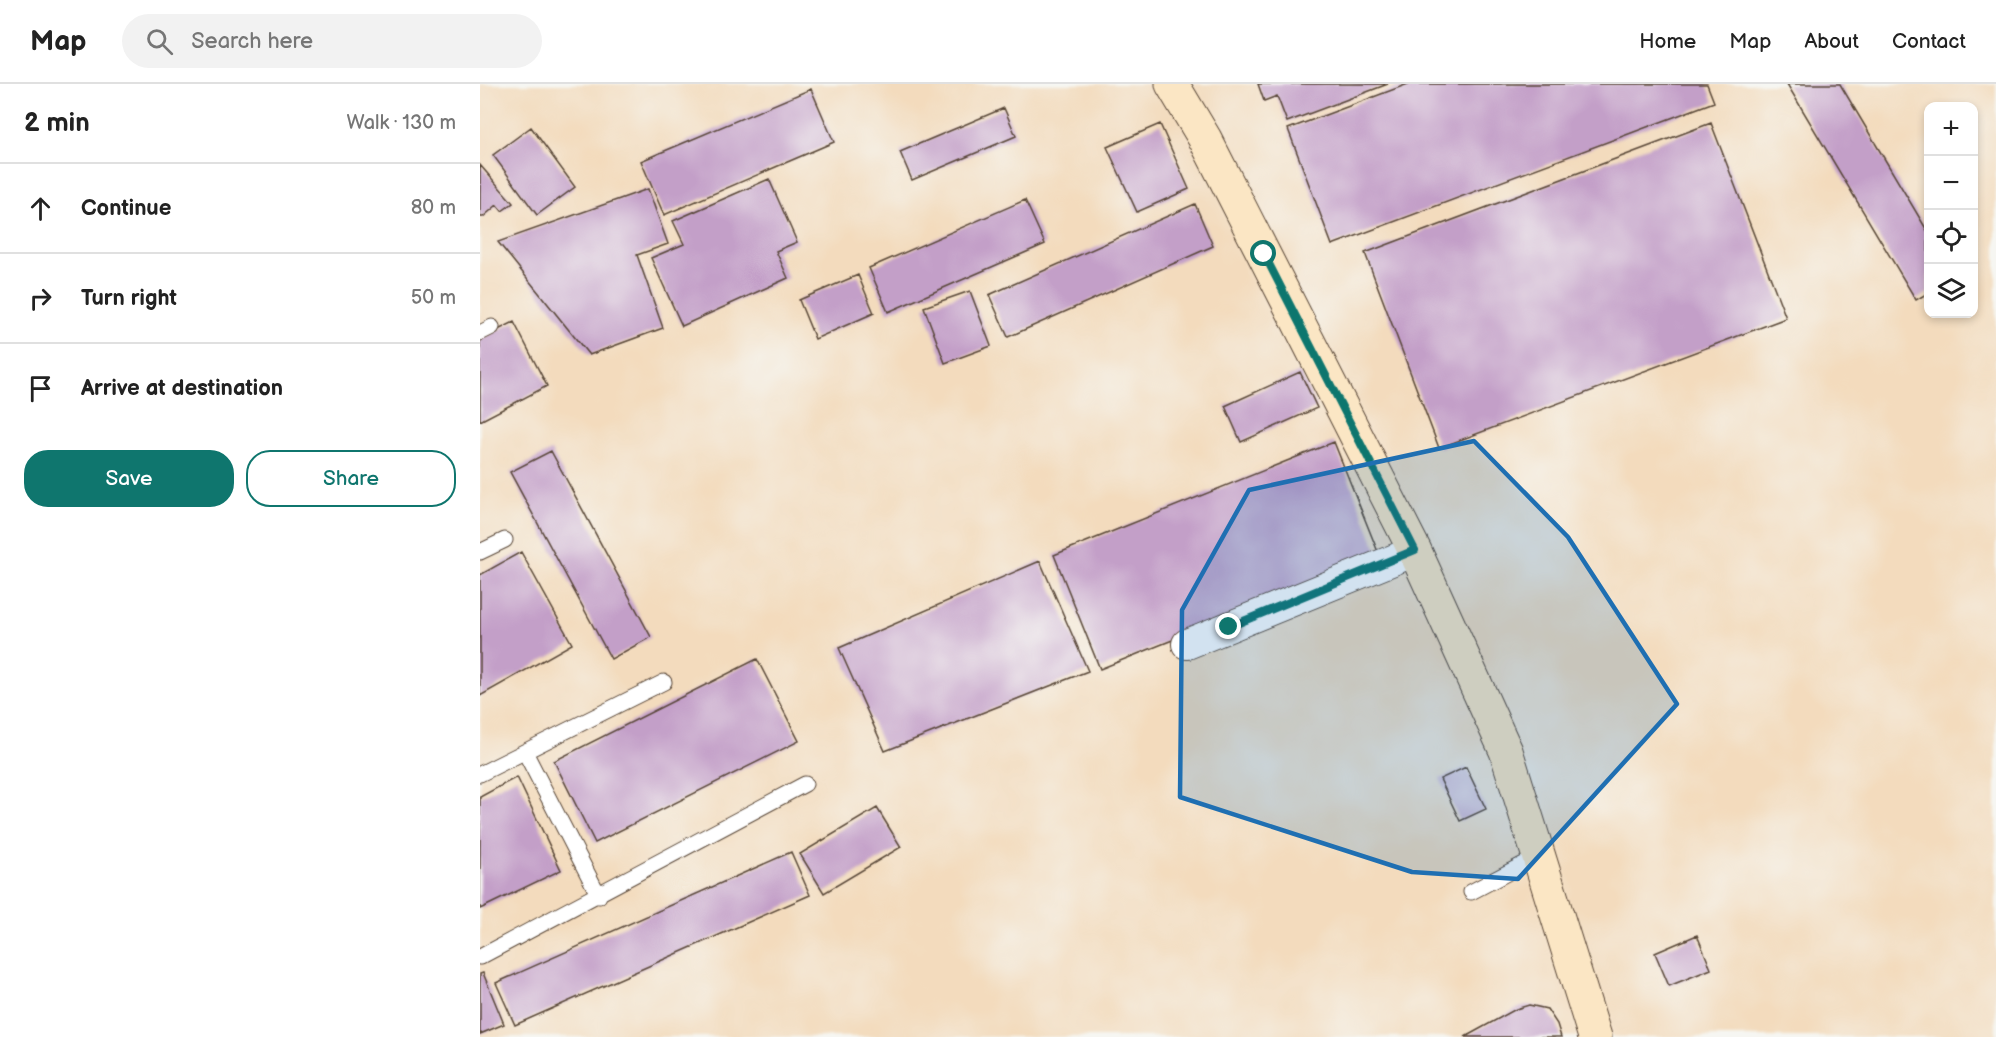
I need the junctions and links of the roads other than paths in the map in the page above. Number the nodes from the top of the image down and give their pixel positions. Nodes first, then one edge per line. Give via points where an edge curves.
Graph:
1 (1172, 84) edge
2 (505, 540) dead end
3 (1415, 550) junction
4 (480, 552) edge
5 (1187, 645) dead end
6 (664, 682) dead end
7 (525, 752) junction
8 (480, 774) edge
9 (804, 784) dead end
10 (1539, 856) junction
11 (1472, 892) dead end
12 (599, 896) junction
13 (480, 957) edge
14 (1595, 1037) edge

1 - 3 street
2 - 4 lane
3 - 5 street
3 - 10 street via 1506,751
6 - 7 lane
7 - 8 lane
7 - 12 lane
9 - 12 lane
10 - 11 lane
10 - 14 street
12 - 13 lane

